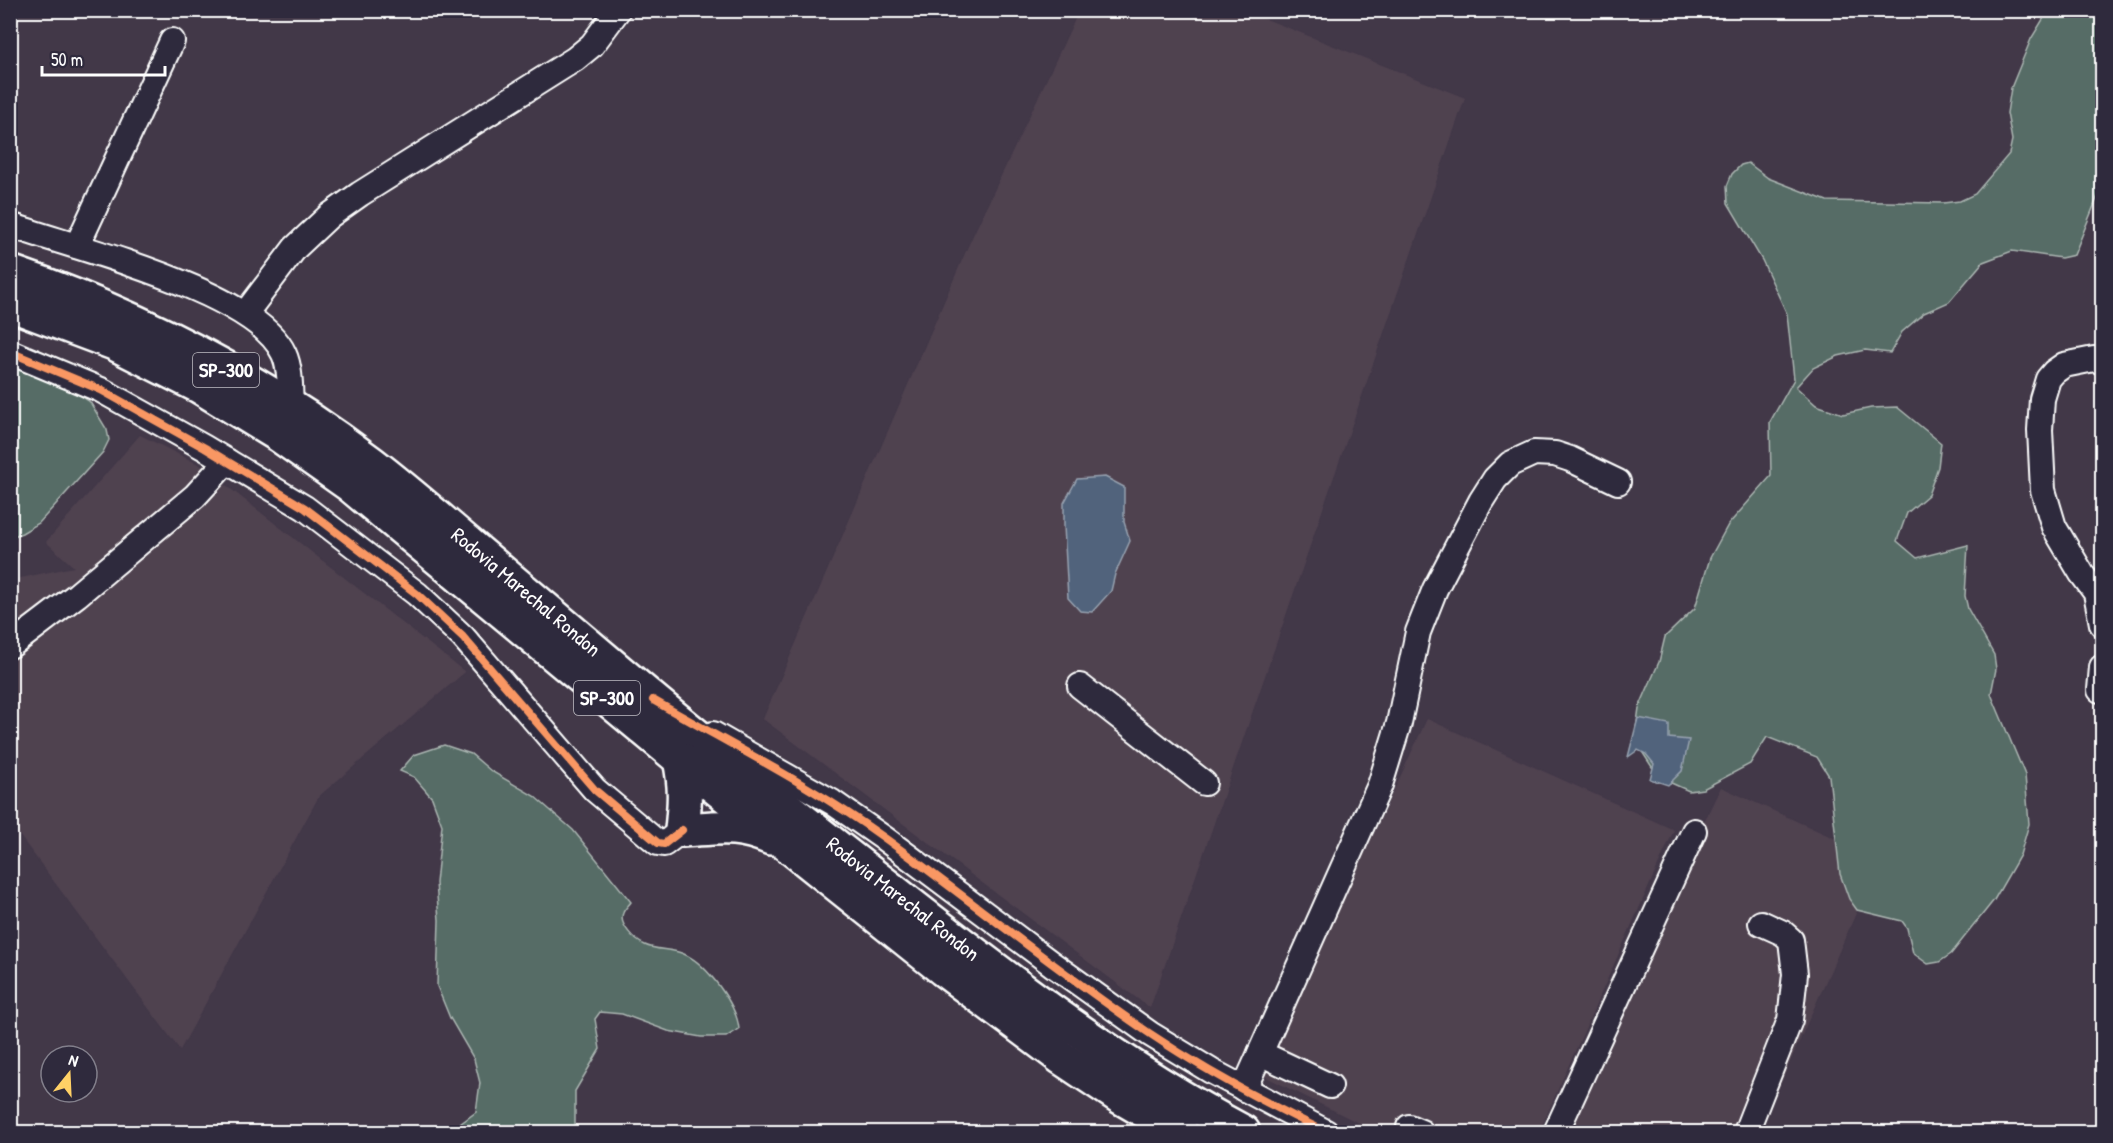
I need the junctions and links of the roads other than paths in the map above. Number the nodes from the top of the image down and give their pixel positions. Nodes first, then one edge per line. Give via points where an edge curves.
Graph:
1 (618, 10) edge
2 (172, 41) dead end
3 (10, 225) edge
4 (77, 246) junction
5 (10, 272) edge
6 (10, 304) edge
7 (245, 314) junction
8 (10, 352) edge
9 (2103, 362) edge
10 (291, 408) junction
11 (227, 461) junction
12 (1618, 482) dead end
13 (2103, 624) edge
14 (10, 646) edge
15 (1080, 686) dead end
16 (653, 700) junction
17 (680, 759) junction
18 (1204, 783) dead end
19 (682, 830) junction
20 (1694, 831) dead end
21 (789, 846) junction
22 (1761, 923) dead end
23 (1260, 1053) junction
24 (1330, 1086) dead end
25 (1244, 1089) junction
26 (1181, 1132) edge
27 (1243, 1132) edge
28 (1326, 1132) edge
29 (1556, 1132) edge
30 (1746, 1132) edge

1 - 7 street via 592,45 575,58 329,216 295,248
2 - 4 street
3 - 4 street
4 - 7 street via 188,285
5 - 10 highway, Rodovia Marechal Rondon / SP-300 via 124,316
6 - 17 highway, Rodovia Marechal Rondon / SP-300 via 114,344 198,386 279,435 385,513
7 - 10 street via 274,338 284,354
8 - 11 street via 101,390
9 - 13 street via 2064,365 2054,372 2042,399 2040,430 2043,490 2054,527 2096,593
10 - 16 highway, Rodovia Marechal Rondon / SP-300 via 407,491
11 - 14 street via 195,496
11 - 19 street via 304,508 417,594 463,637 596,789 649,836 664,844
12 - 23 street via 1570,459 1534,453 1510,464 1490,486 1435,589 1418,632 1399,723 1380,785
15 - 18 street
16 - 25 street via 832,802 1150,1034
16 - 27 highway, Rodovia Marechal Rondon / SP-300 via 1007,980 1145,1076
17 - 19 highway via 686,784
17 - 21 highway, Rodovia Marechal Rondon / SP-300
19 - 21 highway via 741,828
20 - 29 street
21 - 26 highway, Rodovia Marechal Rondon / SP-300 via 1062,1058
22 - 30 street via 1791,940 1795,974 1790,1020
23 - 24 street
23 - 25 street
25 - 28 street

